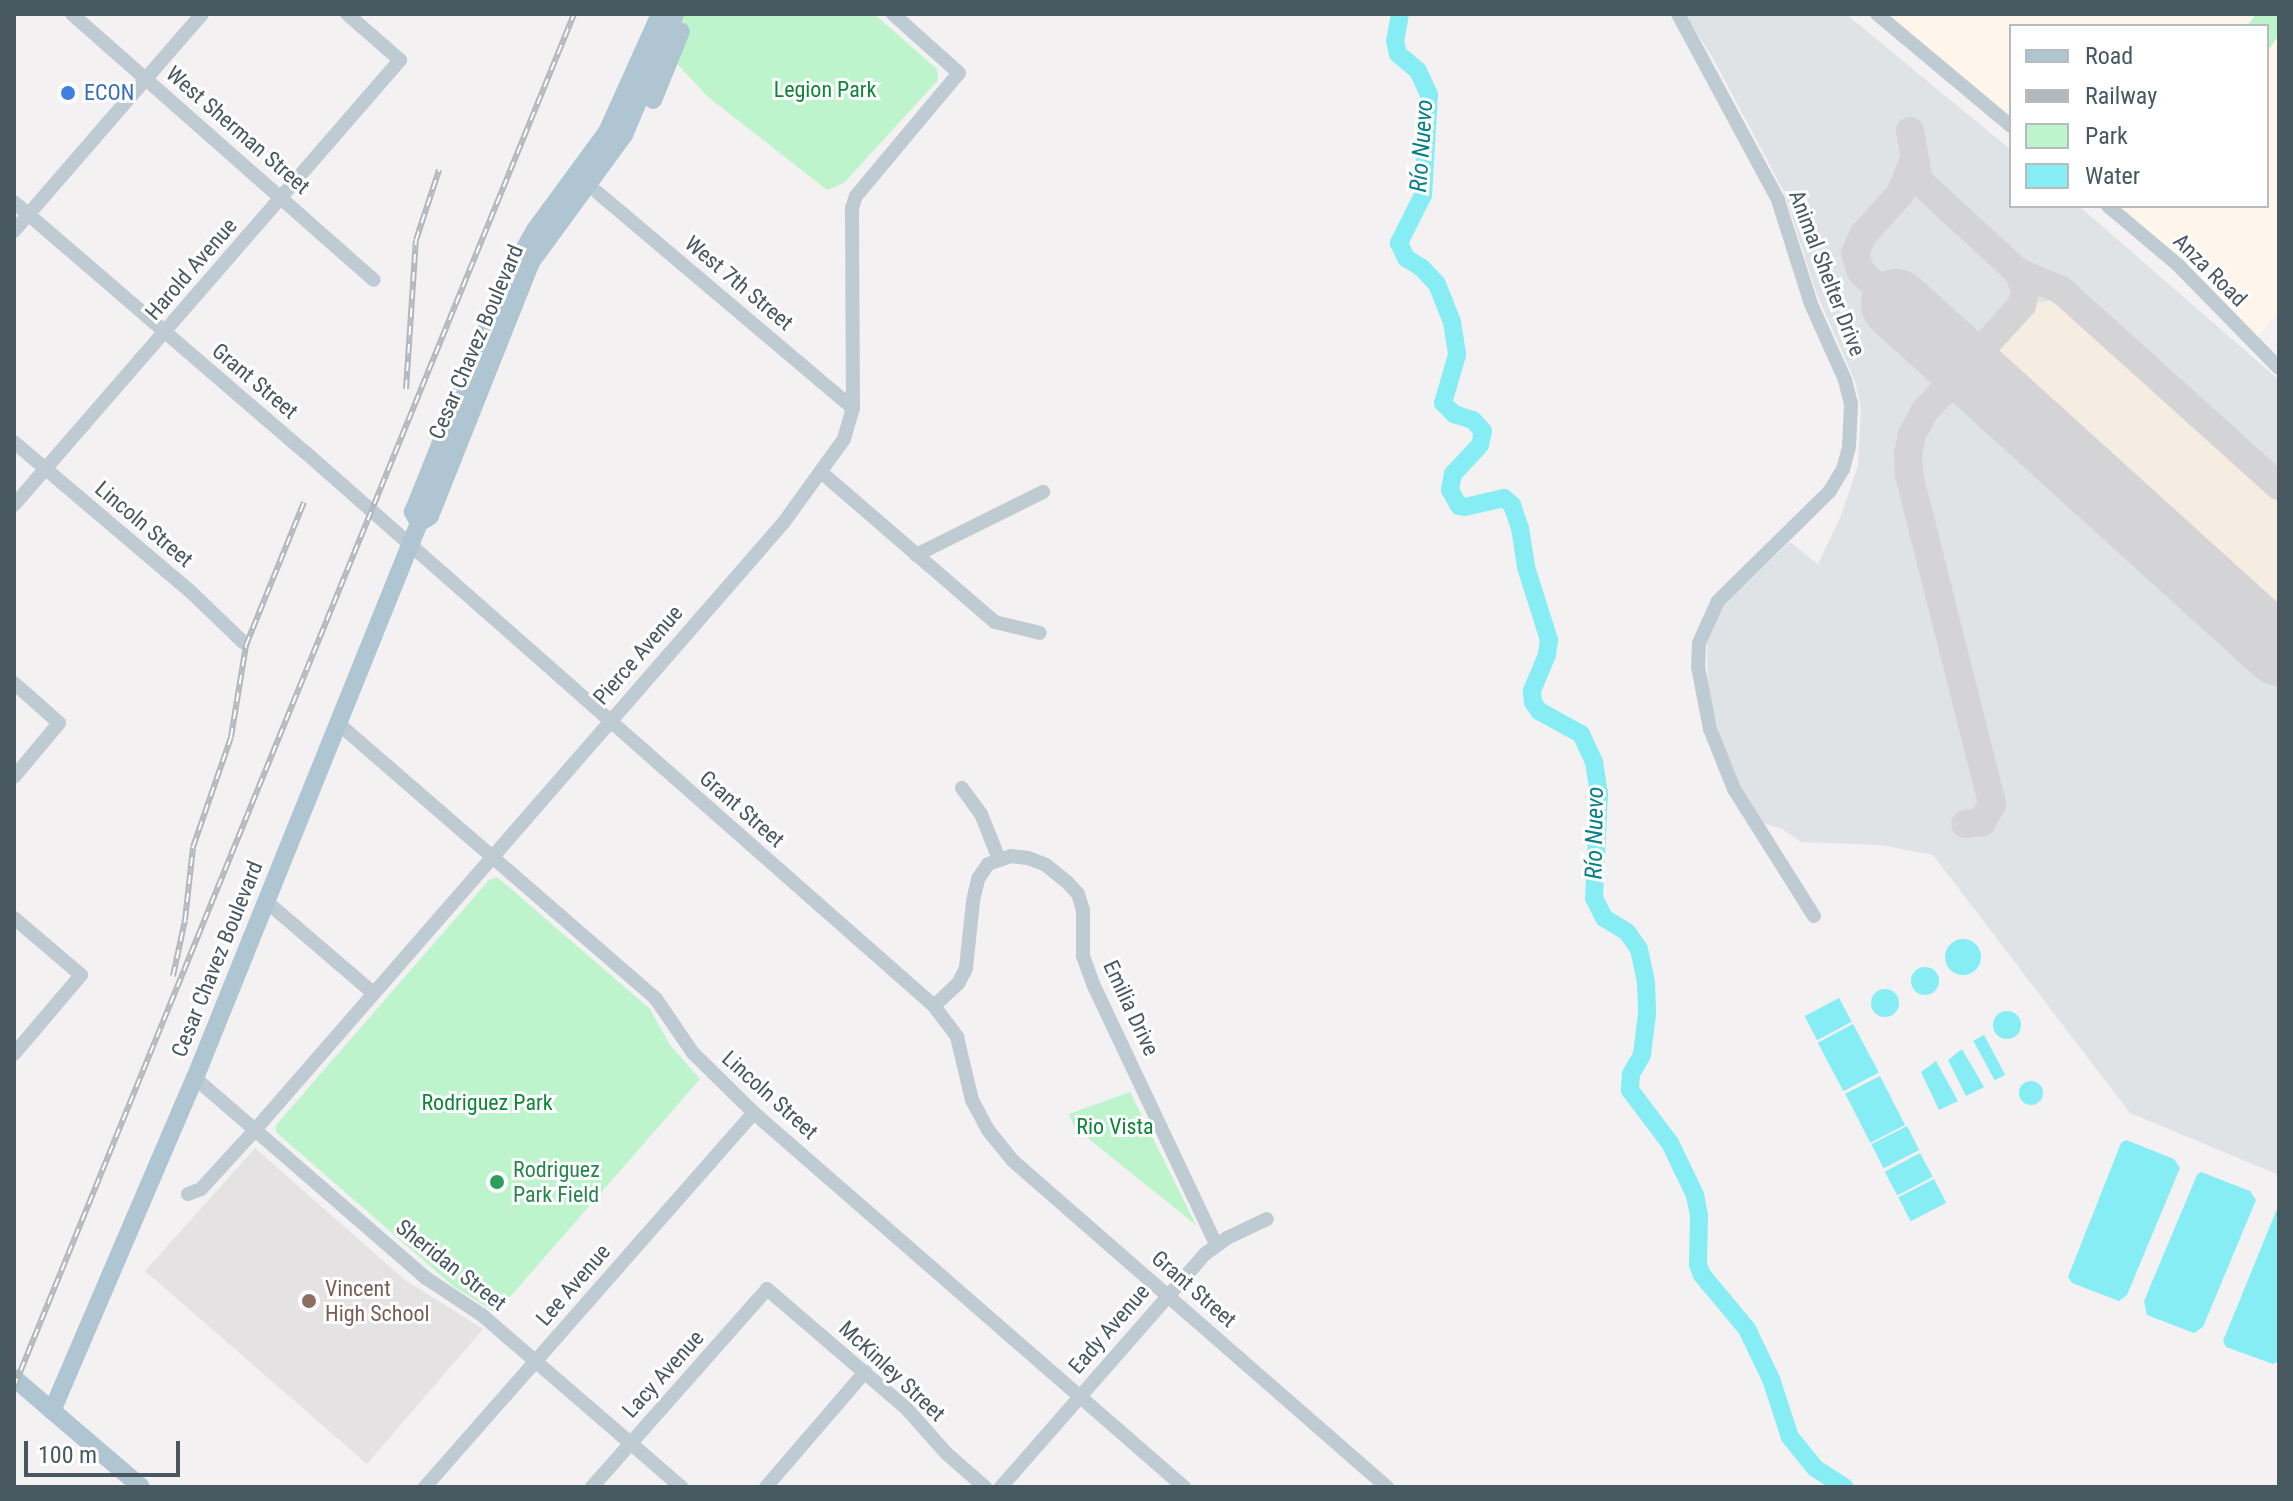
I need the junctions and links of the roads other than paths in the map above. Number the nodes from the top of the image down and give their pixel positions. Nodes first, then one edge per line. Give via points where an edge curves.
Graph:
1 (72, 14) edge
2 (202, 14) edge
3 (347, 14) edge
4 (660, 14) edge
5 (675, 14) edge
6 (687, 14) edge
7 (893, 14) edge
8 (1678, 14) edge
9 (1877, 14) edge
10 (146, 79) junction
11 (2009, 124) edge
12 (597, 192) junction
13 (281, 198) junction
14 (14, 202) edge
15 (2110, 208) edge
16 (28, 215) junction
17 (14, 231) edge
18 (374, 280) dead end
19 (165, 333) junction
20 (2279, 368) edge
21 (853, 408) junction
22 (462, 436) junction
23 (14, 442) edge
24 (45, 469) junction
25 (821, 472) junction
26 (1043, 492) dead end
27 (14, 505) edge
28 (419, 523) junction
29 (411, 547) junction
30 (916, 555) junction
31 (1040, 633) dead end
32 (243, 642) dead end
33 (14, 683) edge
34 (609, 722) junction
35 (340, 725) junction
36 (14, 777) edge
37 (962, 788) dead end
38 (493, 857) junction
39 (999, 859) junction
40 (267, 902) junction
41 (1814, 916) dead end
42 (14, 918) edge
43 (373, 993) junction
44 (934, 1006) junction
45 (14, 1054) edge
46 (195, 1078) junction
47 (754, 1113) junction
48 (255, 1130) junction
49 (188, 1194) dead end
50 (1267, 1219) dead end
51 (1216, 1244) junction
52 (767, 1289) joint
53 (1167, 1295) junction
54 (537, 1361) junction
55 (865, 1372) junction
56 (14, 1378) edge
57 (1080, 1396) junction
58 (52, 1411) junction
59 (631, 1443) junction
60 (141, 1487) edge
61 (425, 1487) edge
62 (592, 1487) edge
63 (681, 1487) edge
64 (766, 1487) edge
65 (985, 1487) edge
66 (1001, 1487) edge
67 (1184, 1487) edge
68 (1387, 1487) edge

1 - 10 street, West Sherman Street
2 - 10 street
3 - 13 street, Harold Avenue via 400,60
4 - 28 main road, Cesar Chavez Boulevard via 607,132 512,269 413,512
5 - 22 main road, Cesar Chavez Boulevard via 624,135 531,262
6 - 12 main road via 628,153
7 - 21 street, Pierce Avenue via 959,73 856,196 852,208
8 - 41 street, Animal Shelter Drive via 1778,200 1851,404 1849,447 1830,491 1718,601 1699,643 1698,667 1710,729 1734,789
9 - 11 street
10 - 13 street, West Sherman Street
10 - 16 street
12 - 21 street, West 7th Street
12 - 22 main road via 548,255 476,425
13 - 18 street, West Sherman Street
13 - 19 street, Harold Avenue
14 - 16 street, Grant Street
15 - 20 street, Anza Road via 2178,265
16 - 17 street
16 - 19 street, Grant Street
19 - 24 street, Harold Avenue
19 - 29 street, Grant Street
21 - 25 street, Pierce Avenue via 844,439
22 - 28 main road, Cesar Chavez Boulevard via 430,516
23 - 24 street, Lincoln Street
24 - 27 street, Harold Avenue
24 - 32 street, Lincoln Street
25 - 30 street
25 - 34 street, Pierce Avenue via 784,522
26 - 30 street
28 - 29 main road, Cesar Chavez Boulevard
29 - 34 street, Grant Street
29 - 35 main road, Cesar Chavez Boulevard
30 - 31 street via 995,622
33 - 36 street via 59,723
34 - 38 street, Pierce Avenue
34 - 44 street, Grant Street
35 - 38 street, Lincoln Street
35 - 40 main road, Cesar Chavez Boulevard
37 - 39 street via 981,814
38 - 43 street, Pierce Avenue
38 - 47 street, Lincoln Street via 656,999 693,1053
39 - 44 street via 978,879 966,968 958,984
39 - 51 street, Emilia Drive via 1028,858 1046,865 1078,894 1083,956 1093,984
40 - 43 street
40 - 46 main road, Cesar Chavez Boulevard
42 - 45 street via 81,975
43 - 48 street, Pierce Avenue
44 - 53 street, Grant Street via 957,1037 972,1100 1012,1160
46 - 48 street, Sheridan Street
46 - 58 main road, Cesar Chavez Boulevard
47 - 54 street, Lee Avenue
47 - 57 street, Lincoln Street
48 - 49 street, Pierce Avenue via 201,1189
48 - 54 street, Sheridan Street via 426,1278
50 - 51 street, Eady Avenue
51 - 53 street, Eady Avenue
52 - 55 street, McKinley Street
52 - 59 street, Lacy Avenue
53 - 57 street, Eady Avenue
53 - 68 street, Grant Street
54 - 59 street, Sheridan Street
54 - 61 street, Lee Avenue
55 - 64 street
55 - 65 street, McKinley Street
56 - 58 main road
57 - 66 street, Eady Avenue
57 - 67 street, Lincoln Street
58 - 60 main road
59 - 62 street, Lacy Avenue
59 - 63 street, Sheridan Street

